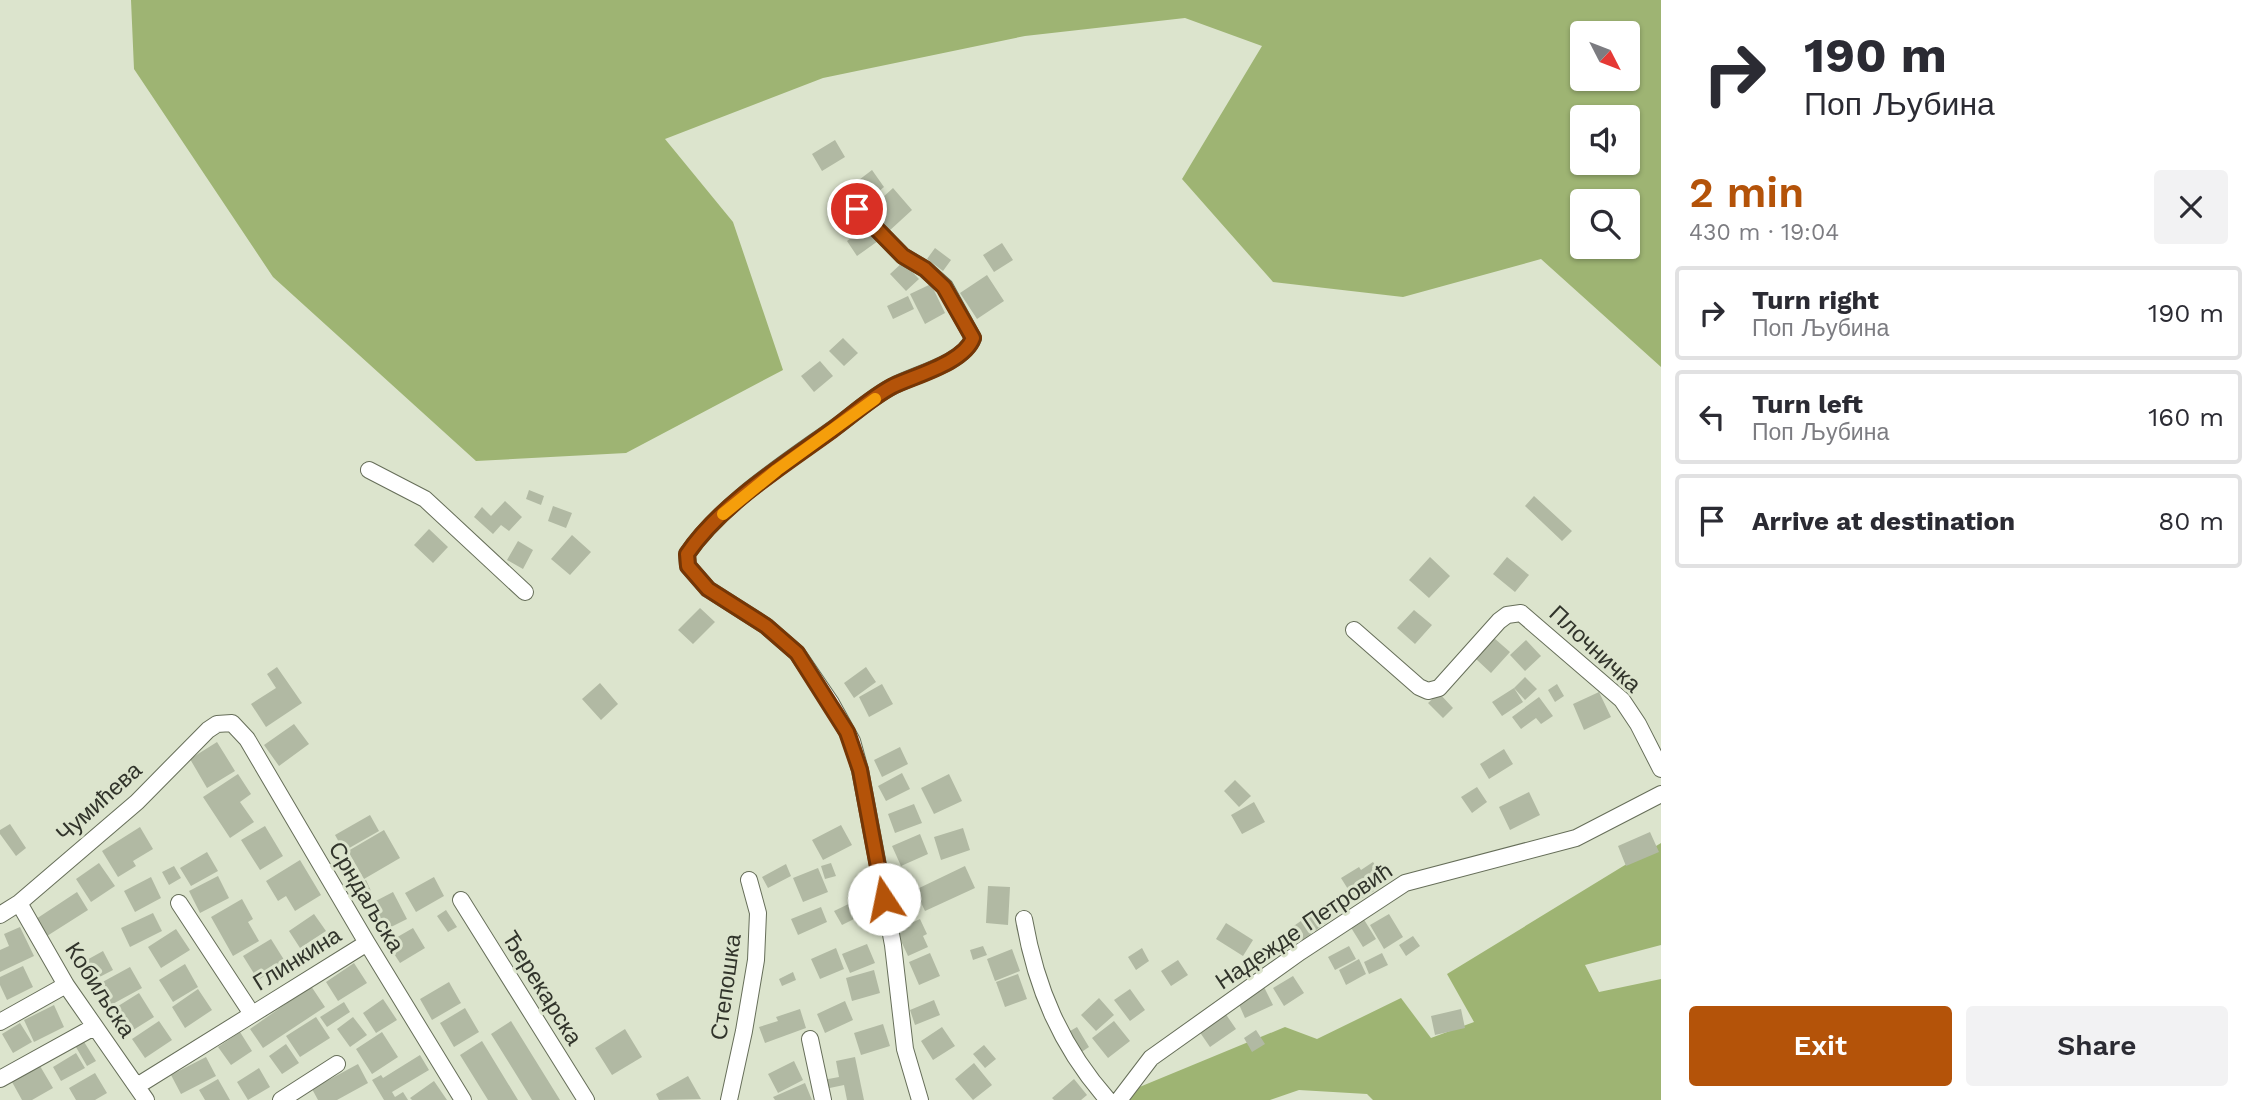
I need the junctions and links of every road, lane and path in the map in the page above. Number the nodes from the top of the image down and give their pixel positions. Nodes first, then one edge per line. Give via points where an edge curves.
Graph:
1 (857, 209) dead end
2 (369, 470) dead end
3 (525, 592) dead end
4 (1354, 630) dead end
5 (226, 722) joint
6 (1661, 769) edge
7 (1661, 794) edge
8 (749, 880) dead end
9 (461, 900) dead end
10 (19, 903) junction
11 (179, 903) dead end
12 (0, 915) edge
13 (1024, 919) dead end
14 (367, 943) junction
15 (66, 985) junction
16 (252, 1014) junction
17 (0, 1022) edge
18 (94, 1027) junction
19 (810, 1039) dead end
20 (337, 1064) dead end
21 (0, 1079) edge
22 (137, 1086) junction
23 (291, 1098) edge
24 (146, 1100) edge
25 (463, 1100) edge
26 (586, 1100) edge
27 (729, 1100) edge
28 (823, 1100) edge
29 (920, 1100) edge
30 (1108, 1100) edge
31 (1119, 1100) edge

1 - 29 street via 903,256 944,287 973,338 970,346 957,357 890,387 792,459 700,535 687,554 688,566 708,589 766,626 797,653 852,741 893,945 905,1048
2 - 3 street via 425,499
4 - 6 street, Плочничка via 1419,687 1432,691 1499,621 1521,613 1622,700
5 - 10 street, Чумићева via 208,730 137,802
5 - 14 street, Срндаљска via 247,739
7 - 31 street, Надежде Петровић via 1576,838 1405,883 1151,1058
8 - 27 street, Степошка via 758,913 756,960
9 - 26 street, Ђерекарска
10 - 12 street, Чумићева
10 - 15 street, Кобиљска
11 - 16 street, Глинкина
13 - 30 street via 1051,1014 1072,1053
14 - 16 street, Глинкина
14 - 25 street, Срндаљска
15 - 17 street
15 - 18 street, Кобиљска
16 - 22 street, Глинкина
18 - 21 street
18 - 22 street, Кобиљска
19 - 28 street
20 - 23 street
22 - 24 street, Кобиљска

